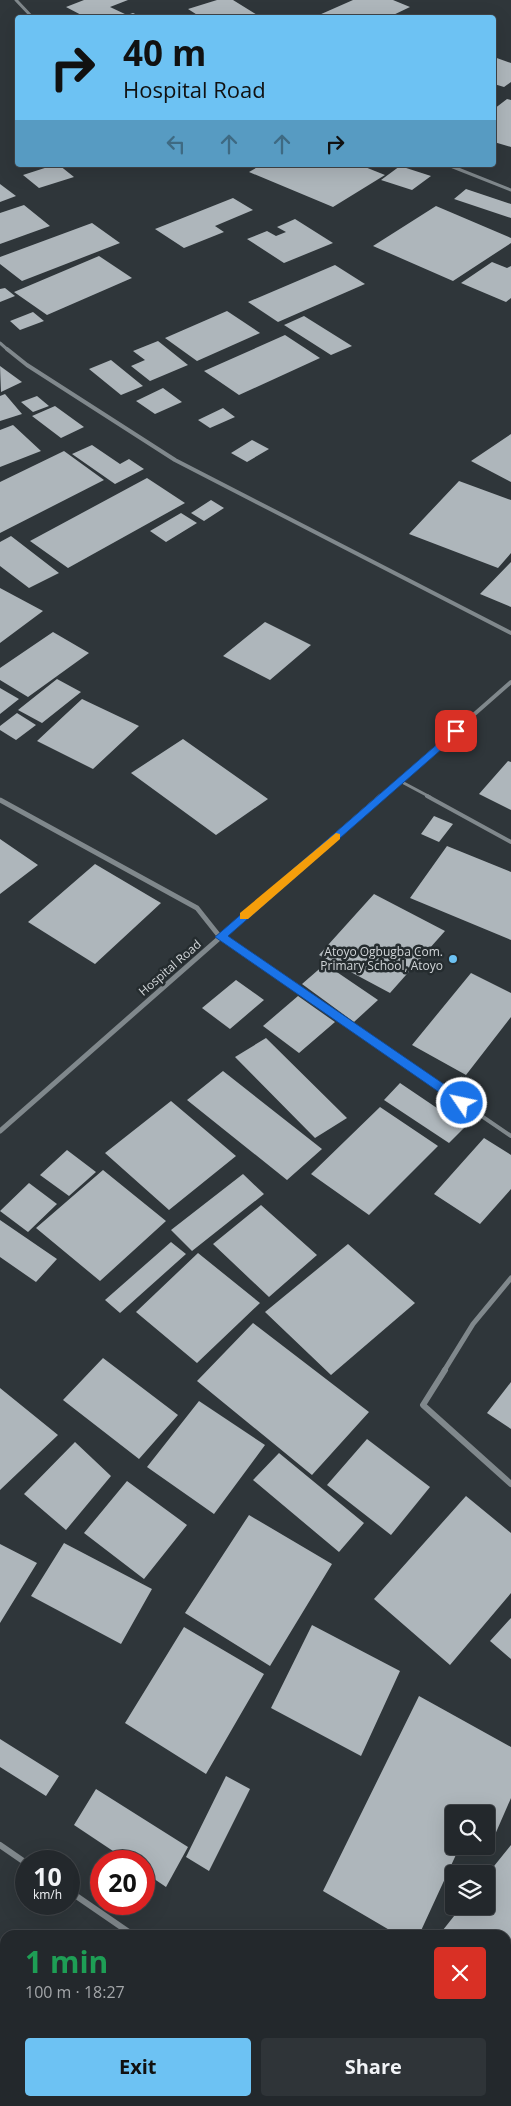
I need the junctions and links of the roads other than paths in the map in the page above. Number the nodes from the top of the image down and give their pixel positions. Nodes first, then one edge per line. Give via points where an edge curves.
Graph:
1 (16, 0) edge
2 (30, 15) edge
3 (453, 167) edge
4 (511, 190) edge
5 (0, 343) edge
6 (511, 633) edge
7 (511, 682) edge
8 (400, 781) junction
9 (0, 800) edge
10 (511, 842) edge
11 (220, 937) junction
12 (0, 1131) edge
13 (511, 1136) edge
14 (511, 1278) edge
15 (511, 1484) edge
16 (0, 1845) edge
17 (15, 1855) edge
18 (80, 1898) edge
19 (127, 1930) edge

1 - 2 street
3 - 4 street
5 - 6 street via 27,366 175,460
7 - 8 street, Hospital Road
8 - 10 lane
8 - 11 street, Hospital Road
9 - 11 street via 197,908
11 - 12 street, Hospital Road
11 - 13 lane
14 - 15 street via 473,1324 423,1405
16 - 17 street
18 - 19 street

